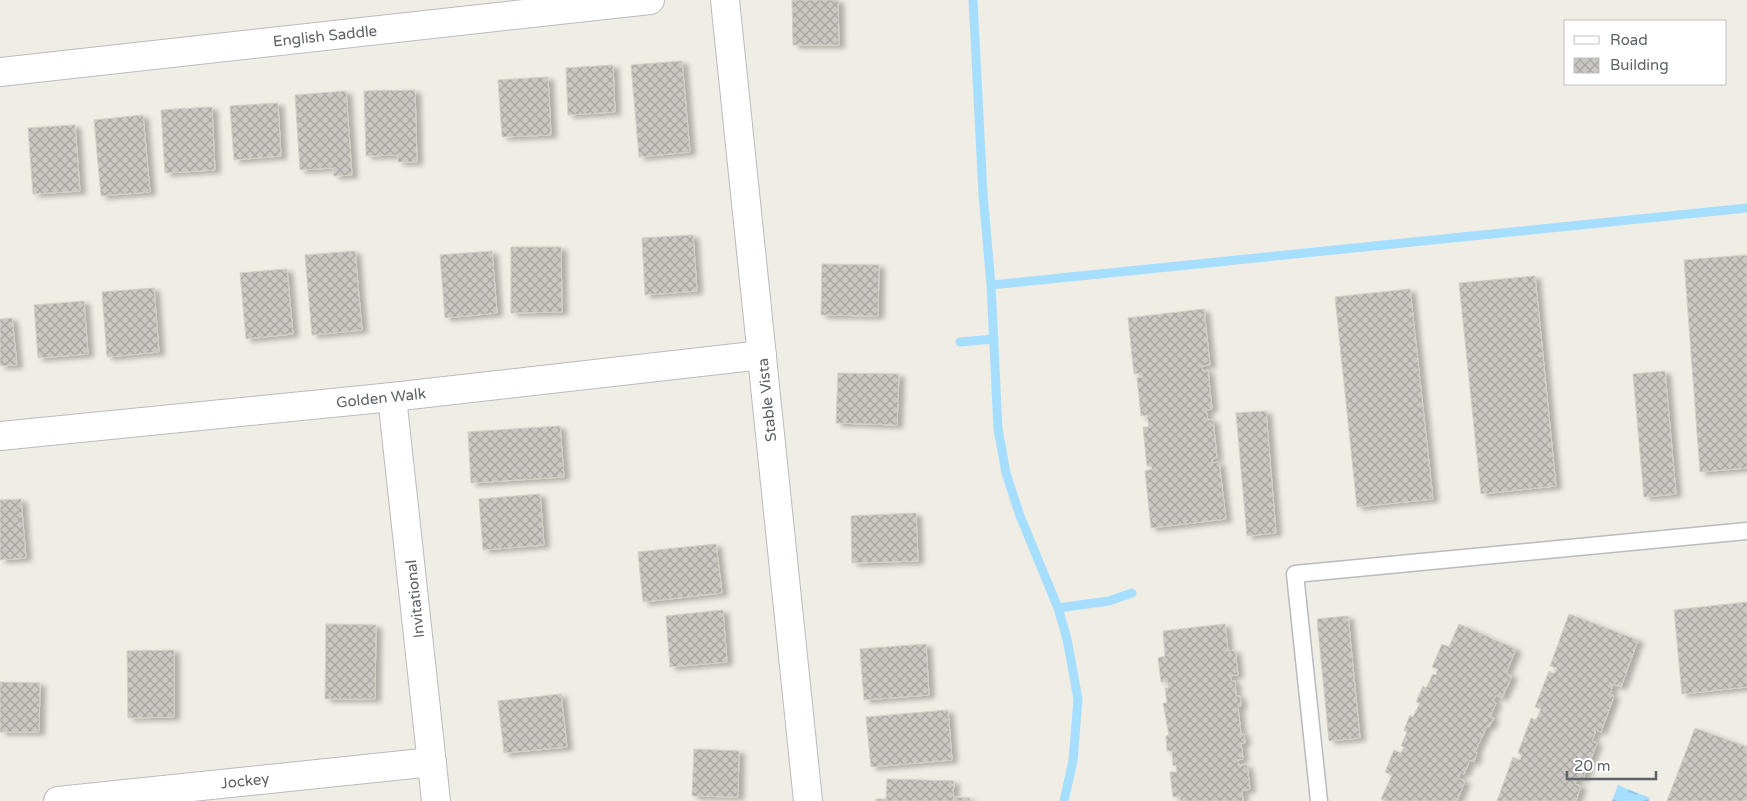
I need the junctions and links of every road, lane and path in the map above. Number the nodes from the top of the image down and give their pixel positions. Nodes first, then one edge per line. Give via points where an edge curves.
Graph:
1 (650, 0) edge
2 (725, 0) edge
3 (0, 72) edge
4 (762, 355) junction
5 (392, 397) junction
6 (0, 436) edge
7 (1747, 531) edge
8 (432, 762) junction
9 (58, 801) edge
10 (436, 801) edge
11 (808, 801) edge
12 (1319, 801) edge

1 - 3 street, English Saddle
2 - 4 street, Stable Vista
4 - 5 street, Golden Walk
4 - 11 street, Stable Vista
5 - 6 street, Golden Walk
5 - 8 street, Invitational
7 - 12 lane via 1295,574
8 - 9 street, Jockey
8 - 10 street, Invitational

